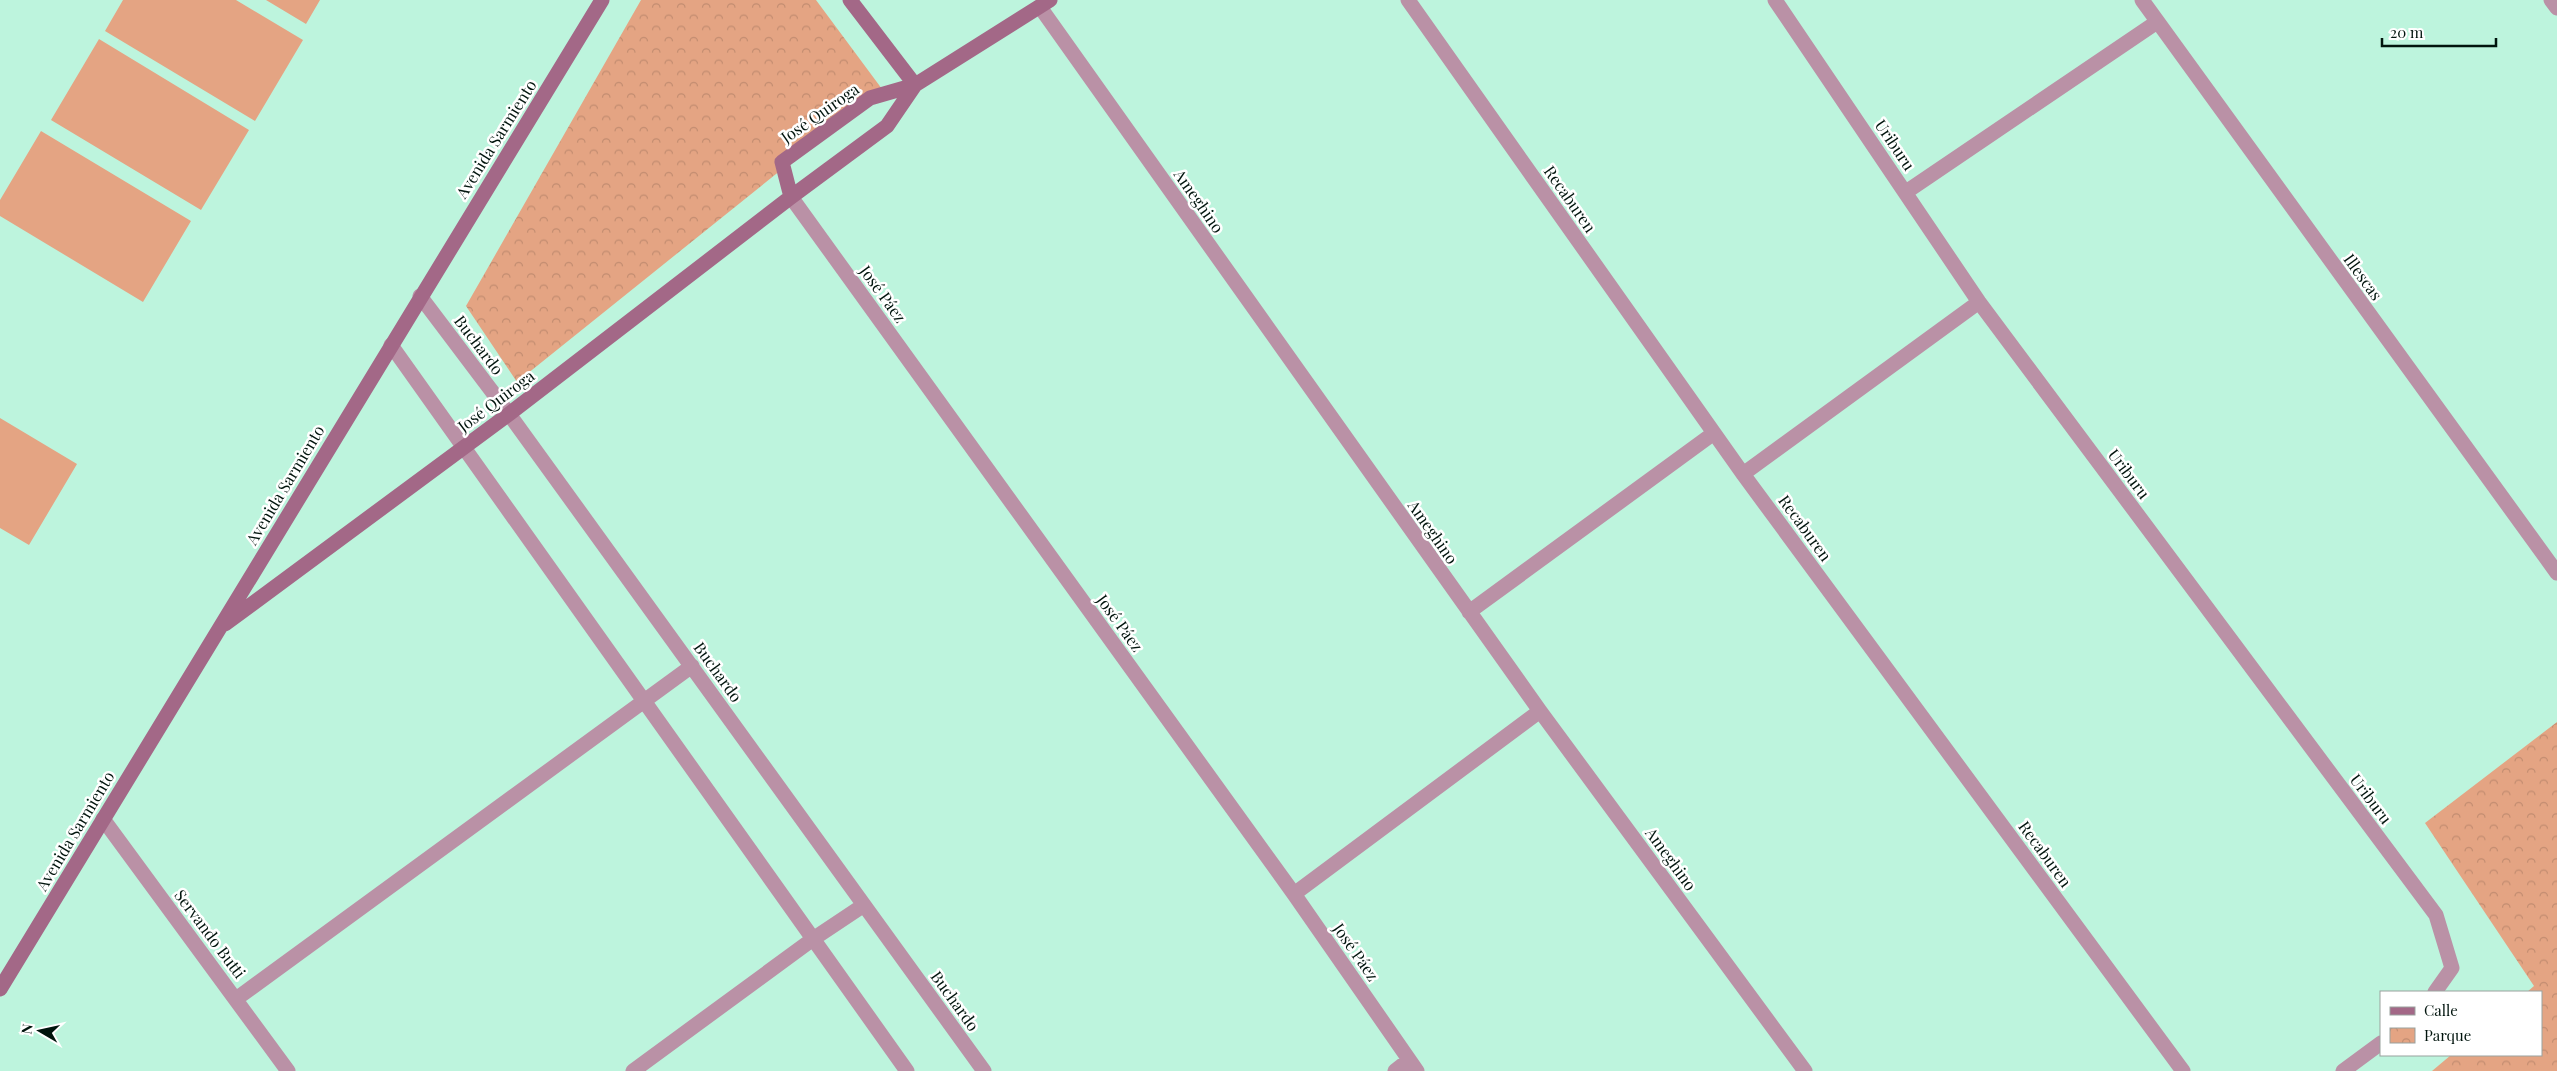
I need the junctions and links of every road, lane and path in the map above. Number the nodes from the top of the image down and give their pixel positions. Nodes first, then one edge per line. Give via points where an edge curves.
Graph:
1 (602, 0) edge
2 (850, 0) edge
3 (1408, 0) edge
4 (1775, 0) edge
5 (2142, 0) edge
6 (2551, 0) edge
7 (1045, 4) edge
8 (2557, 8) edge
9 (2157, 22) junction
10 (915, 84) junction
11 (1906, 192) junction
12 (791, 197) junction
13 (420, 296) junction
14 (1979, 302) junction
15 (391, 344) junction
16 (509, 414) junction
17 (1714, 433) junction
18 (463, 447) junction
19 (1743, 474) junction
20 (2557, 573) edge
21 (1468, 612) junction
22 (218, 628) junction
23 (692, 666) junction
24 (644, 701) junction
25 (1540, 712) junction
26 (103, 819) junction
27 (1294, 894) junction
28 (864, 905) junction
29 (813, 939) junction
30 (0, 989) edge
31 (2436, 991) edge
32 (236, 999) junction
33 (2380, 1044) edge
34 (1413, 1066) edge
35 (288, 1071) edge
36 (633, 1071) edge
37 (907, 1071) edge
38 (984, 1071) edge
39 (1395, 1071) edge
40 (1805, 1071) edge
41 (2183, 1071) edge
42 (2343, 1071) edge

1 - 13 street, Avenida Sarmiento
2 - 10 street
3 - 17 street, Recaburen
4 - 11 street, Uriburu
5 - 9 street, Illescas
6 - 8 street
7 - 10 street, José Quiroga
7 - 21 street, Ameghino
9 - 11 street
9 - 20 street, Illescas
10 - 12 street, José Quiroga via 887,126
10 - 12 street, José Quiroga via 870,98 782,162
11 - 14 street, Uriburu
12 - 16 street, José Quiroga
12 - 27 street, José Páez
13 - 15 street, Avenida Sarmiento
13 - 16 street, Buchardo
14 - 19 street
14 - 31 street, Uriburu via 2436,915 2452,968
15 - 18 street
15 - 22 street, Avenida Sarmiento
16 - 18 street, José Quiroga
16 - 23 street, Buchardo
17 - 19 street, Recaburen
17 - 21 street
18 - 22 street, José Quiroga
18 - 24 street
19 - 41 street, Recaburen
21 - 25 street, Ameghino
22 - 26 street, Avenida Sarmiento
23 - 24 street
23 - 28 street, Buchardo
24 - 29 street
24 - 32 street
25 - 27 street
25 - 40 street, Ameghino
26 - 30 street, Avenida Sarmiento
26 - 32 street, Servando Butti
27 - 34 street, José Páez
28 - 29 street
28 - 38 street, Buchardo
29 - 36 street
29 - 37 street
32 - 35 street, Servando Butti
33 - 42 street
34 - 39 street

